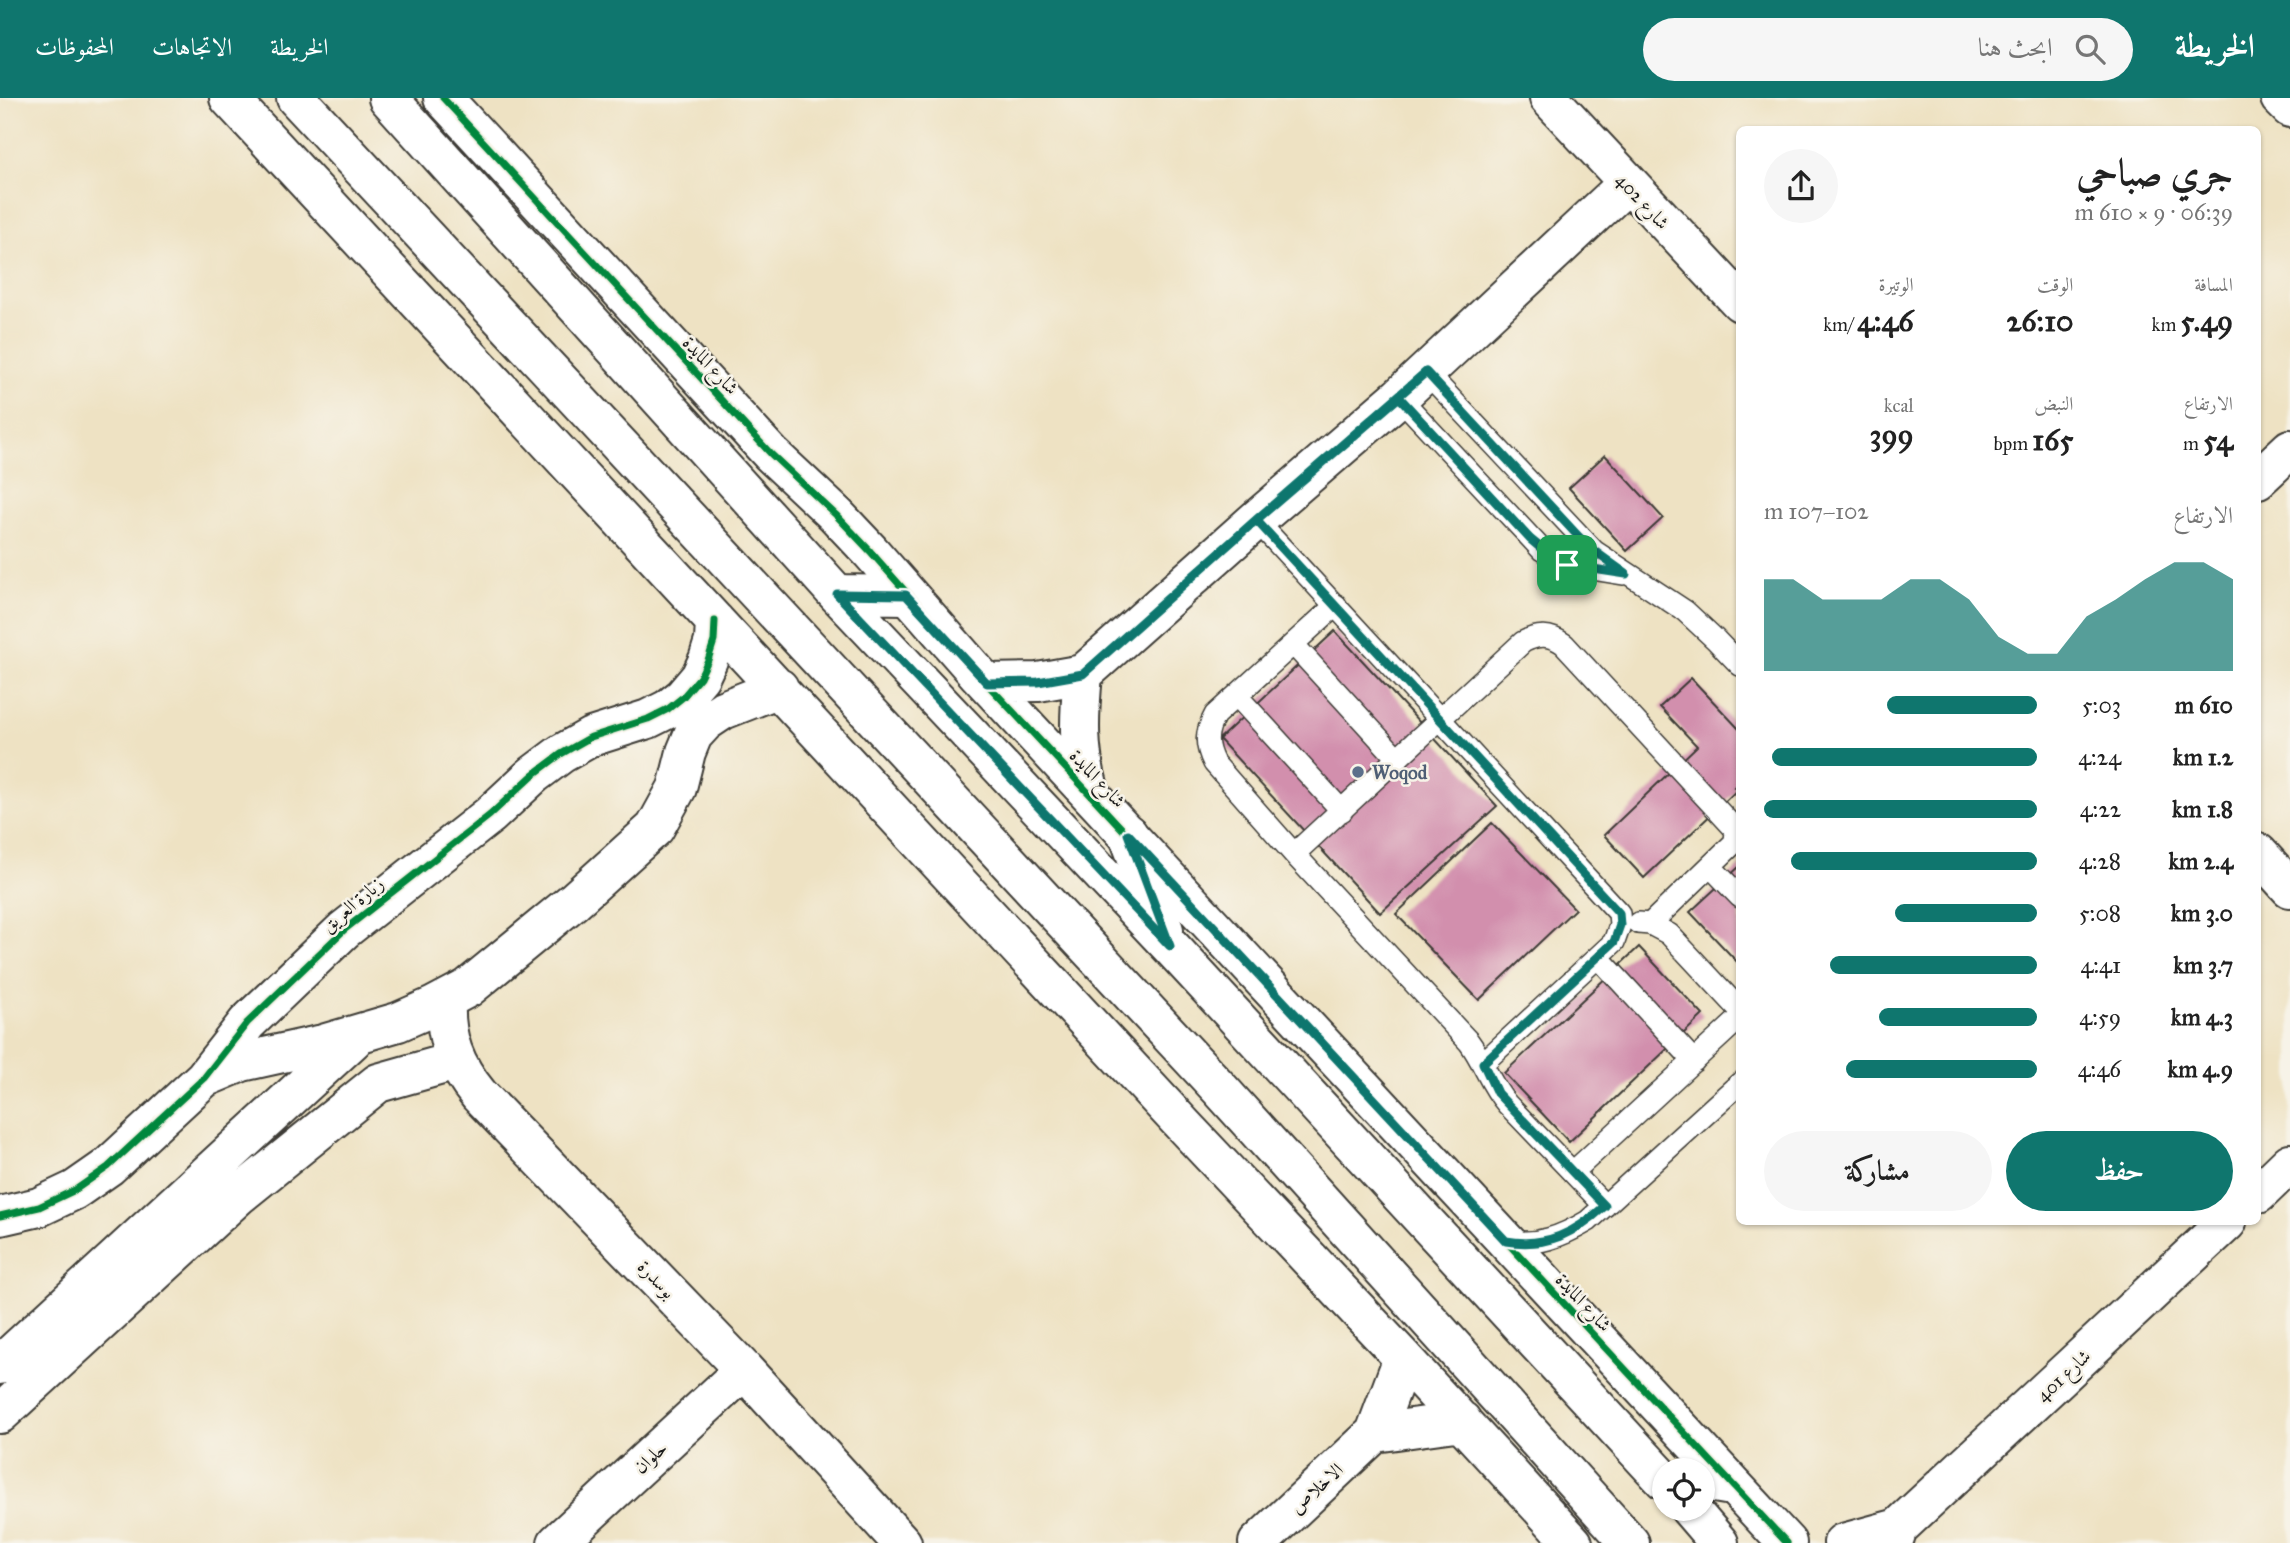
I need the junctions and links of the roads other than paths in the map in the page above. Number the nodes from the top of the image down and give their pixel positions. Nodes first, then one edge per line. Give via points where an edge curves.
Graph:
1 (229, 98) edge
2 (296, 98) edge
3 (388, 98) edge
4 (443, 98) edge
5 (1549, 98) edge
6 (2280, 98) edge
7 (2290, 108) edge
8 (1627, 184) junction
9 (1736, 298) edge
10 (1413, 384) junction
11 (2290, 449) edge
12 (2261, 476) edge
13 (1256, 520) junction
14 (1626, 574) junction
15 (837, 594) junction
16 (906, 595) junction
17 (1336, 605) junction
18 (715, 621) junction
19 (1293, 644) junction
20 (1736, 662) edge
21 (1083, 674) junction
22 (987, 683) junction
23 (779, 688) junction
24 (1237, 696) junction
25 (694, 710) junction
26 (1441, 720) junction
27 (1398, 759) junction
28 (1091, 794) junction
29 (1342, 811) junction
30 (1128, 834) junction
31 (1294, 855) junction
32 (2261, 856) edge
33 (1710, 866) junction
34 (2290, 888) edge
35 (1736, 893) edge
36 (1650, 924) junction
37 (1620, 925) junction
38 (1170, 946) junction
39 (1598, 957) junction
40 (446, 1000) junction
41 (1736, 1006) edge
42 (1736, 1022) edge
43 (361, 1032) junction
44 (1694, 1060) junction
45 (456, 1061) junction
46 (1483, 1063) junction
47 (204, 1078) junction
48 (1736, 1087) edge
49 (2290, 1163) edge
50 (1573, 1172) junction
51 (2261, 1191) edge
52 (1605, 1206) junction
53 (0, 1216) edge
54 (2224, 1225) edge
55 (1506, 1241) junction
56 (1403, 1358) junction
57 (0, 1364) edge
58 (744, 1370) junction
59 (0, 1414) edge
60 (1462, 1422) junction
61 (1375, 1433) junction
62 (1652, 1465) edge
63 (1717, 1484) edge
64 (1700, 1521) edge
65 (1895, 1535) edge
66 (557, 1543) edge
67 (902, 1543) edge
68 (1258, 1543) edge
69 (1573, 1543) edge
70 (1630, 1543) edge
71 (1718, 1543) edge
72 (1787, 1543) edge
73 (1843, 1543) edge

1 - 18 street
2 - 70 street via 1220,1089
3 - 15 street
4 - 16 street, شارع المايدة
5 - 8 street, شارع 402
6 - 7 street
8 - 9 street, شارع 402
8 - 10 street
10 - 13 street
10 - 14 lane via 1594,551
10 - 14 lane via 1542,550 1567,565
11 - 12 street
13 - 17 lane
13 - 21 street
14 - 20 lane via 1685,611
15 - 16 street
15 - 38 street
16 - 22 street, شارع المايدة
17 - 19 lane
17 - 26 lane
18 - 23 street
18 - 25 street, زبارة العريق
19 - 24 lane
19 - 27 lane
21 - 22 street via 1038,682
21 - 28 street via 1079,740
22 - 28 street, شارع المايدة
23 - 25 street, زبارة العريق via 723,710
23 - 56 street
24 - 29 lane
24 - 31 lane via 1209,726 1208,751
25 - 40 street, زبارة العريق via 693,734 677,788 655,828 500,964
25 - 47 street, زبارة العريق via 668,709 591,737 533,775 490,815 344,930 255,1014
26 - 27 lane
26 - 33 lane via 1523,642 1534,636 1556,638 1736,831 1735,842
26 - 37 lane via 1615,907
27 - 29 lane
28 - 30 street, شارع المايدة
29 - 31 lane
30 - 38 street
30 - 55 street, شارع المايدة
31 - 46 lane via 1469,1042
32 - 34 street
33 - 35 lane
33 - 36 lane
36 - 37 lane
36 - 41 lane via 1669,934
37 - 39 lane via 1614,942
38 - 62 street
39 - 44 lane
39 - 46 lane
40 - 43 street, زبارة العريق via 398,1022
40 - 45 street, بوسدرة via 445,1021
42 - 44 lane
43 - 47 street, زبارة العريق via 242,1062
43 - 57 street
44 - 50 lane
45 - 58 street, بوسدرة via 479,1095
45 - 59 street via 378,1083 238,1196
46 - 50 lane via 1497,1093
47 - 53 street, زبارة العريق via 108,1167 75,1190 39,1208
48 - 52 lane
49 - 51 street
50 - 52 lane
52 - 55 lane via 1569,1233 1525,1244
54 - 65 street, شارع 401
55 - 63 street, شارع المايدة
56 - 60 street
56 - 61 street, الاخلاص
58 - 66 street, حلوان
58 - 67 street, بوسدرة
60 - 61 street
60 - 69 street
61 - 68 street, الاخلاص
63 - 72 street, شارع المايدة
64 - 71 street
65 - 73 street, شارع 401

